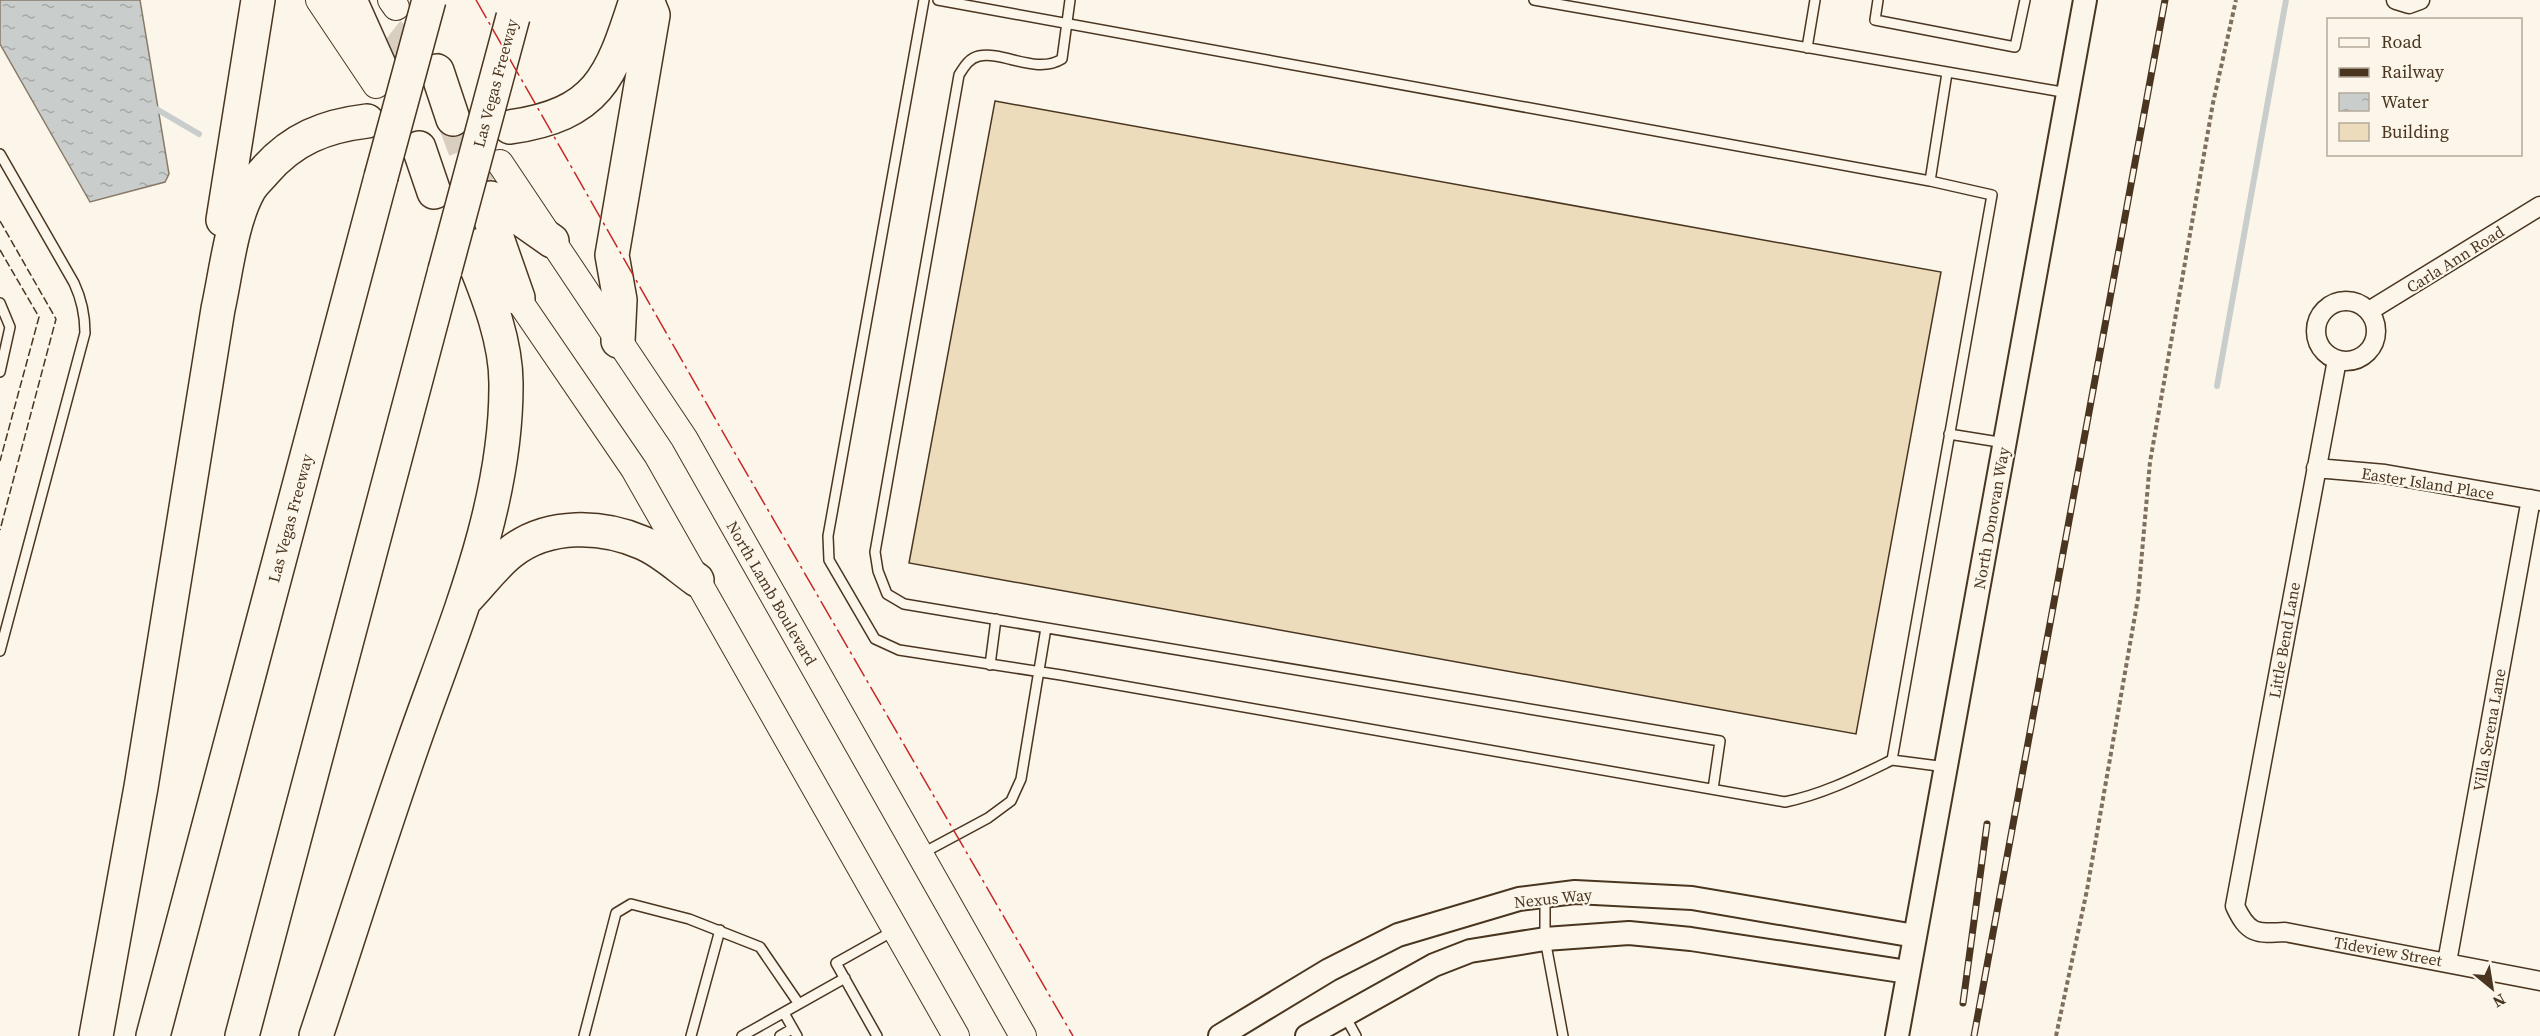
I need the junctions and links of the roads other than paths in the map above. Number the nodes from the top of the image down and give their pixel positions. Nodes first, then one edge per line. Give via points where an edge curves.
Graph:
1 (258, 0) edge
2 (319, 0) edge
3 (350, 0) edge
4 (429, 0) edge
5 (636, 0) edge
6 (647, 0) edge
7 (924, 0) edge
8 (938, 0) edge
9 (1070, 0) edge
10 (1534, 0) edge
11 (1815, 0) edge
12 (1878, 0) edge
13 (2025, 0) edge
14 (2085, 0) edge
15 (2396, 0) edge
16 (2420, 0) edge
17 (516, 8) edge
18 (392, 14) tunnel mouth
19 (1067, 24) junction
20 (1807, 48) junction
21 (1947, 73) junction
22 (378, 76) joint
23 (2068, 93) junction
24 (367, 121) dead end
25 (510, 128) dead end
26 (0, 154) edge
27 (500, 163) dead end
28 (1930, 181) junction
29 (2540, 206) edge
30 (475, 237) junction
31 (552, 241) junction
32 (518, 298) joint
33 (0, 303) edge
34 (218, 309) junction
35 (2369, 311) junction
36 (618, 341) junction
37 (2337, 360) junction
38 (0, 372) edge
39 (1949, 435) junction
40 (2005, 443) junction
41 (2316, 468) junction
42 (2535, 500) edge
43 (697, 580) junction
44 (463, 603) junction
45 (996, 619) junction
46 (1046, 628) junction
47 (0, 651) edge
48 (990, 665) junction
49 (1039, 672) junction
50 (1892, 759) junction
51 (1946, 766) junction
52 (1713, 789) junction
53 (921, 854) junction
54 (1545, 896) junction
55 (2241, 918) joint
56 (896, 929) junction
57 (720, 930) junction
58 (1915, 936) junction
59 (1545, 939) junction
60 (2447, 962) junction
61 (1908, 972) junction
62 (845, 978) junction
63 (2540, 981) edge
64 (799, 1004) junction
65 (784, 1013) junction
66 (1343, 1014) junction
67 (794, 1032) edge
68 (96, 1036) edge
69 (153, 1036) edge
70 (242, 1036) edge
71 (316, 1036) edge
72 (584, 1036) edge
73 (691, 1036) edge
74 (742, 1036) edge
75 (780, 1036) edge
76 (877, 1036) edge
77 (956, 1036) edge
78 (1023, 1036) edge
79 (1220, 1036) edge
80 (1307, 1036) edge
81 (1356, 1036) edge
82 (1563, 1036) edge
83 (1897, 1036) edge

1 - 34 highway via 222,226
2 - 22 main road
3 - 18 highway
3 - 22 highway
4 - 69 highway, Las Vegas Freeway, bridge
5 - 25 highway via 618,56 599,86 572,110 538,123
6 - 36 highway via 653,15 612,255 620,300
7 - 48 lane via 828,536 829,560 875,639 898,650
8 - 19 lane
9 - 19 lane
10 - 20 lane
11 - 20 lane
12 - 13 lane via 1875,20 2015,47
14 - 23 street, North Donovan Way
15 - 16 street via 2409,4
17 - 30 highway, Las Vegas Freeway, bridge
19 - 28 lane
19 - 45 lane via 1062,59 1051,66 979,56 967,63 960,75 875,552 887,594 904,604
20 - 21 lane
21 - 23 lane
21 - 28 lane
23 - 40 street, North Donovan Way
24 - 34 highway via 340,124 310,134 280,153 249,189 235,231
26 - 47 lane via 74,283 82,300 85,333
27 - 31 main road, North Lamb Boulevard
28 - 39 lane via 1992,195
29 - 35 street, Carla Ann Road
30 - 31 highway
30 - 32 highway
30 - 44 highway via 506,381 504,439 494,496
30 - 70 highway, Las Vegas Freeway
31 - 36 main road, North Lamb Boulevard
32 - 43 main road via 634,469
33 - 38 lane via 10,327
34 - 68 highway via 141,787
35 - 37 street via 2376,329 2371,348 2356,360
35 - 37 street via 2352,301 2341,301 2324,310 2315,329 2316,339 2327,356
36 - 53 main road, North Lamb Boulevard via 684,438
37 - 41 street, Little Bend Lane
39 - 40 lane
39 - 50 lane
40 - 51 street, North Donovan Way
41 - 42 street, Easter Island Place via 2385,474
41 - 55 street, Little Bend Lane via 2236,892 2235,906
42 - 60 street, Villa Serena Lane
43 - 44 highway via 645,543 604,531 574,529 542,537 511,552
43 - 56 main road
44 - 71 highway
45 - 46 lane
45 - 48 lane
46 - 49 lane
46 - 52 lane via 1720,741
48 - 49 lane
49 - 52 lane
49 - 53 lane via 1021,779 1011,801
50 - 51 lane
50 - 52 lane via 1813,796 1785,802
51 - 58 street, North Donovan Way
53 - 78 main road, North Lamb Boulevard
54 - 58 street, Nexus Way via 1575,892 1692,898
54 - 59 lane
54 - 79 street, Nexus Way via 1519,899 1398,935 1329,970
55 - 60 street, Tideview Street via 2260,934 2285,932
56 - 62 lane via 836,963
56 - 77 main road
57 - 64 lane via 759,947
57 - 72 lane via 631,904 616,914
57 - 73 lane
58 - 61 street, North Donovan Way
59 - 61 street via 1629,933
59 - 66 street via 1470,951 1434,965
59 - 82 lane
60 - 63 street, Tideview Street
61 - 83 street, North Donovan Way
62 - 64 lane
62 - 76 lane
64 - 65 lane
65 - 67 lane
65 - 74 lane
66 - 80 street
66 - 81 lane
67 - 75 lane

